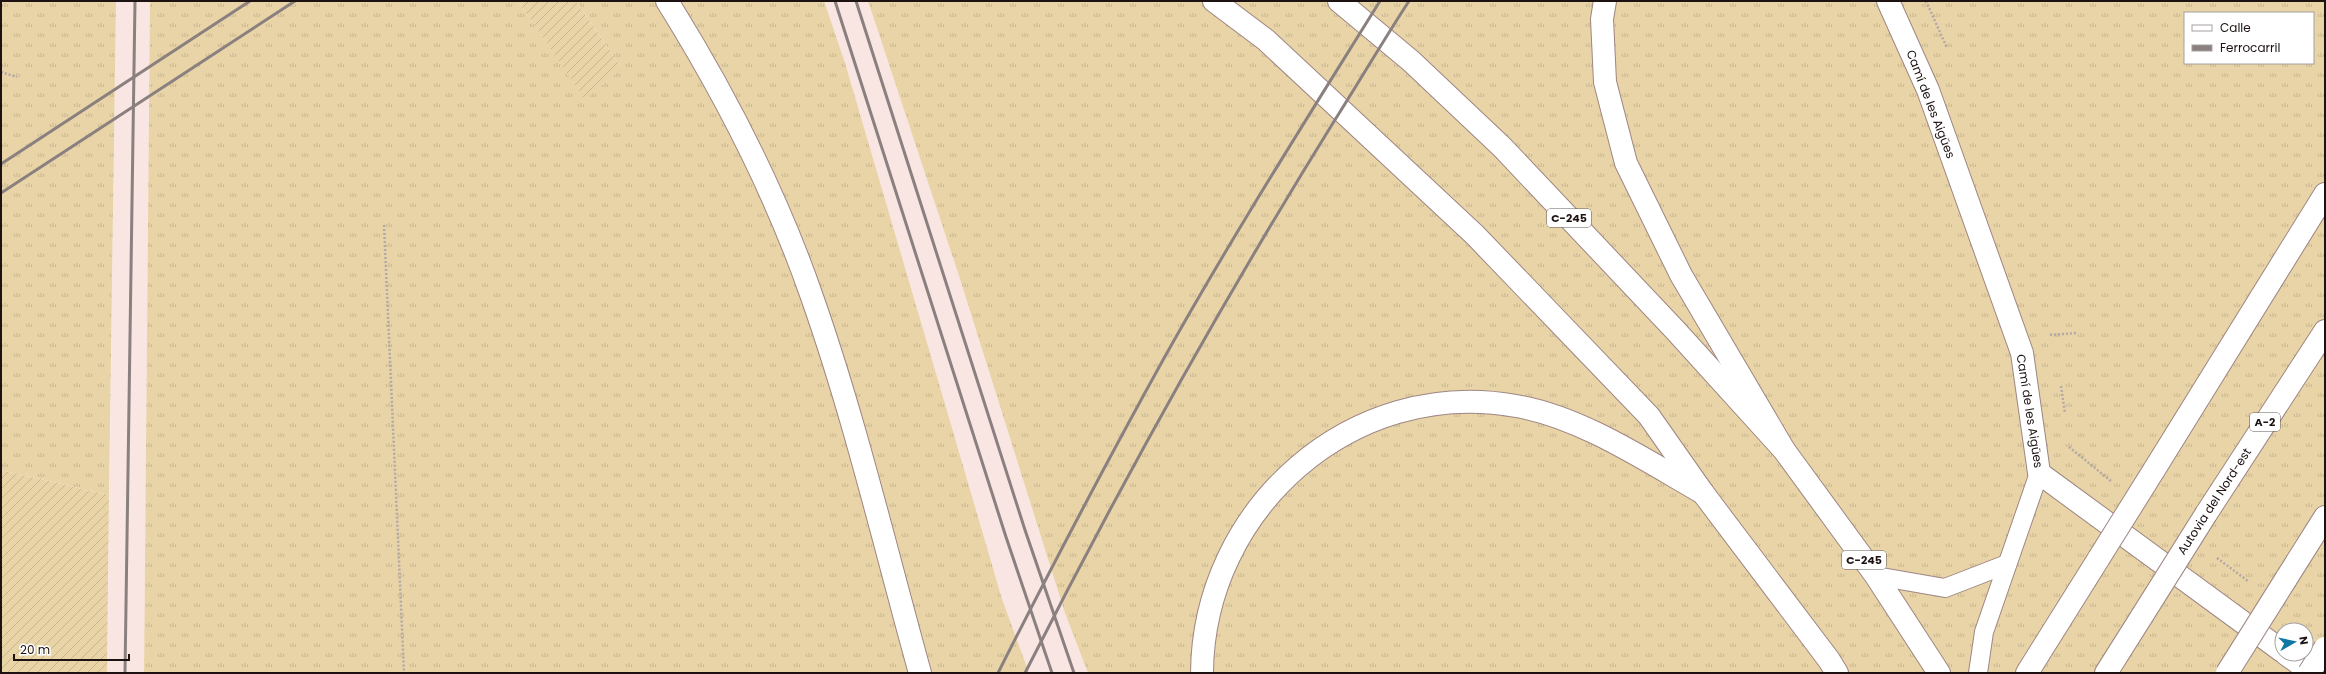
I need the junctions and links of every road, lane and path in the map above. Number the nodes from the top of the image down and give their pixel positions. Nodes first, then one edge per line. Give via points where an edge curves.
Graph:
1 (667, 1) edge
2 (1214, 1) edge
3 (1339, 1) edge
4 (1605, 1) edge
5 (1888, 1) edge
6 (1, 72) edge
7 (17, 77) dead end
8 (2325, 194) edge
9 (384, 225) dead end
10 (2325, 331) edge
11 (1784, 450) junction
12 (2039, 473) junction
13 (1703, 493) junction
14 (2325, 517) edge
15 (2007, 564) junction
16 (1876, 576) junction
17 (2274, 645) edge
18 (2325, 648) edge
19 (2297, 662) edge
20 (2108, 670) edge
21 (404, 673) edge
22 (920, 673) edge
23 (1202, 673) edge
24 (1837, 673) edge
25 (1939, 673) edge
26 (1978, 673) edge
27 (2027, 673) edge
28 (2227, 673) edge
29 (2309, 673) edge
30 (2312, 673) edge

1 - 22 main road via 735,120 782,219 812,296 843,396
2 - 13 main road via 1266,40 1475,235 1649,416
3 - 11 main road, C-245 via 1412,61 1502,147 1676,331
4 - 11 main road via 1602,19 1605,82 1626,163 1681,275
5 - 12 main road, Camí de les Aigües via 1928,90 2022,353
6 - 7 path
8 - 27 main road, bridge
9 - 21 path
10 - 20 main road, Autovia del Nord-est / A-2, bridge
11 - 16 main road, C-245
12 - 15 lane
12 - 17 main road, Camí de les Aigües
13 - 23 main road via 1580,427 1516,406 1454,402 1386,416 1346,434 1305,460 1270,492 1258,507 1233,547 1215,588 1205,639
13 - 24 main road
14 - 28 main road, bridge
15 - 16 lane via 1945,588
15 - 26 lane via 1984,632
16 - 25 main road, C-245
18 - 29 main road, bridge
19 - 30 main road

